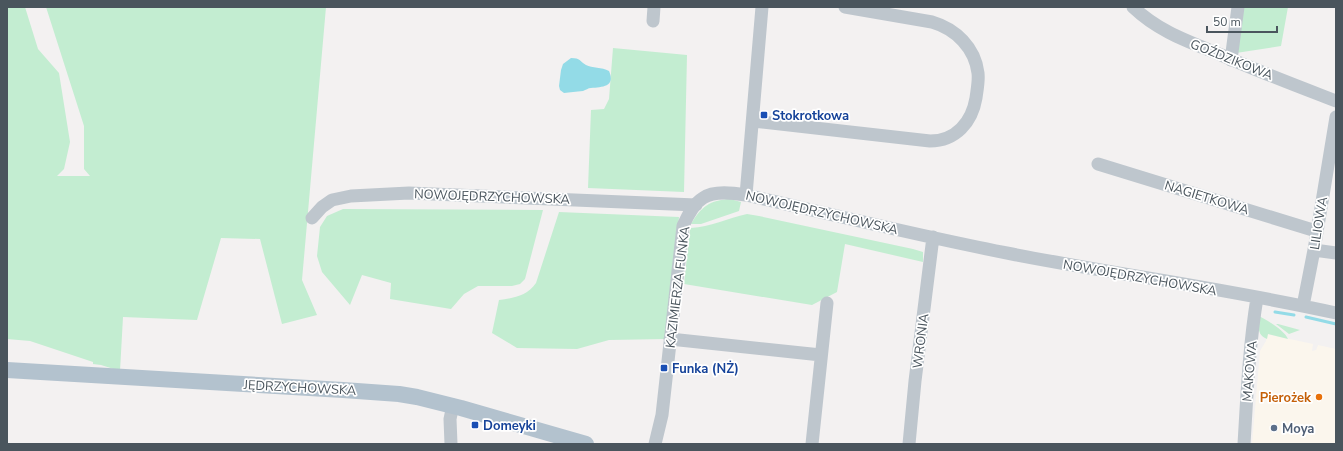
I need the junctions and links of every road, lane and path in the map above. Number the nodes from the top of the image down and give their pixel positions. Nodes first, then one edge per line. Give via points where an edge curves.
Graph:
1 (654, 7) edge
2 (762, 7) edge
3 (845, 7) edge
4 (1133, 7) edge
5 (1238, 7) edge
6 (653, 21) dead end
7 (1231, 60) junction
8 (1336, 101) edge
9 (1336, 117) edge
10 (753, 121) junction
11 (1098, 164) dead end
12 (746, 194) junction
13 (696, 205) junction
14 (312, 218) dead end
15 (1316, 230) junction
16 (932, 237) junction
17 (1314, 250) junction
18 (1336, 253) edge
19 (1257, 298) junction
20 (826, 303) dead end
21 (1303, 306) junction
22 (1336, 313) edge
23 (670, 339) junction
24 (821, 355) junction
25 (7, 370) edge
26 (452, 406) junction
27 (451, 444) edge
28 (586, 444) edge
29 (655, 444) edge
30 (812, 444) edge
31 (909, 444) edge
32 (1244, 444) edge

1 - 6 street
2 - 10 street
3 - 10 street via 932,22 946,27 957,35 974,57 978,75 974,110 967,122 950,137 930,141
4 - 7 street, GOŹDZIKOWA via 1169,34
5 - 7 street
7 - 8 street, GOŹDZIKOWA
9 - 15 street, LILIOWA
10 - 12 street
11 - 15 street, NAGIETKOWA
12 - 13 street, NOWOJĘDRZYCHOWSKA via 718,193 703,197
12 - 16 street, NOWOJĘDRZYCHOWSKA
13 - 14 street, NOWOJĘDRZYCHOWSKA via 401,193 351,196 332,200
13 - 23 street, KAZIMIERZA FUNKA via 682,226
15 - 17 street, LILIOWA
16 - 19 street, NOWOJĘDRZYCHOWSKA
16 - 31 street, WRONIA
17 - 18 street
17 - 21 street, LILIOWA
19 - 21 street, NOWOJĘDRZYCHOWSKA
19 - 32 street, MAKOWA
20 - 24 street
21 - 22 street, NOWOJĘDRZYCHOWSKA
23 - 24 street
23 - 29 street, KAZIMIERZA FUNKA via 662,416
24 - 30 street
25 - 26 main road, JĘDRZYCHOWSKA via 378,392 418,397
26 - 27 street
26 - 28 main road, JĘDRZYCHOWSKA

